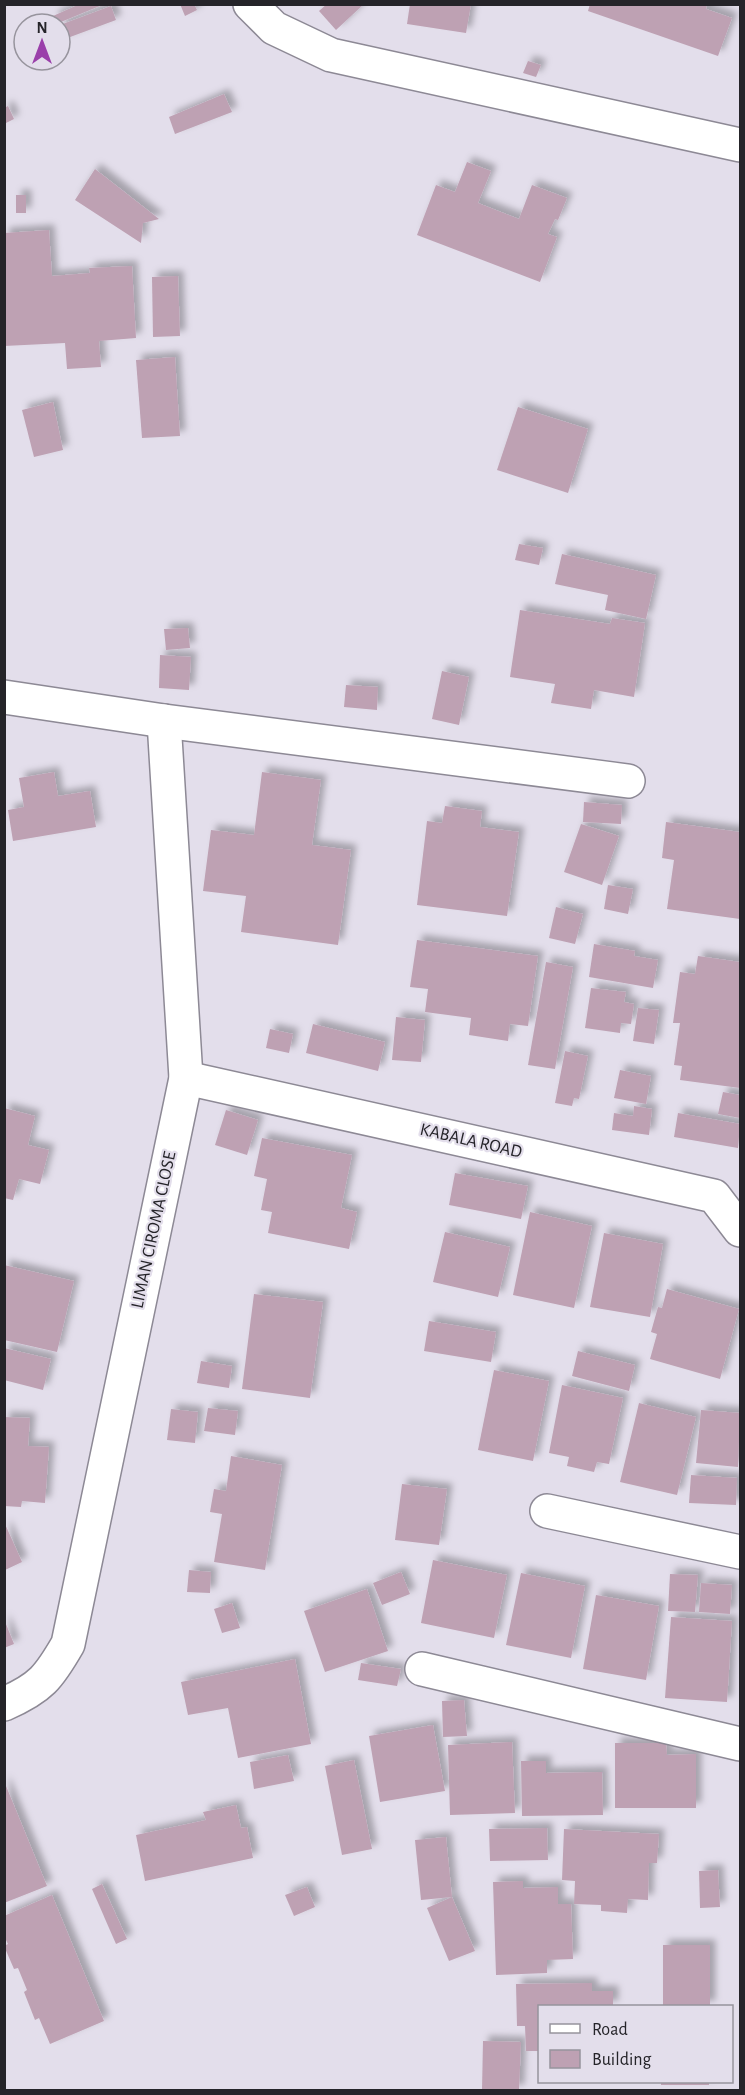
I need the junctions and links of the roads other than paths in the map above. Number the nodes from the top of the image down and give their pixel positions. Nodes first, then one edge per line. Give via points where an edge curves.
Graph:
1 (250, 4) edge
2 (741, 145) edge
3 (4, 697) edge
4 (164, 721) junction
5 (628, 781) dead end
6 (186, 1078) junction
7 (741, 1230) edge
8 (547, 1511) dead end
9 (741, 1552) edge
10 (422, 1669) dead end
11 (4, 1704) edge
12 (741, 1744) edge

1 - 2 street via 274,28 331,55
3 - 4 street
4 - 5 street
4 - 6 street, LIMAN CIROMA CLOSE
6 - 7 street, KABALA ROAD via 714,1196
6 - 11 street, LIMAN CIROMA CLOSE via 68,1644 50,1675 25,1695
8 - 9 street
10 - 12 street

